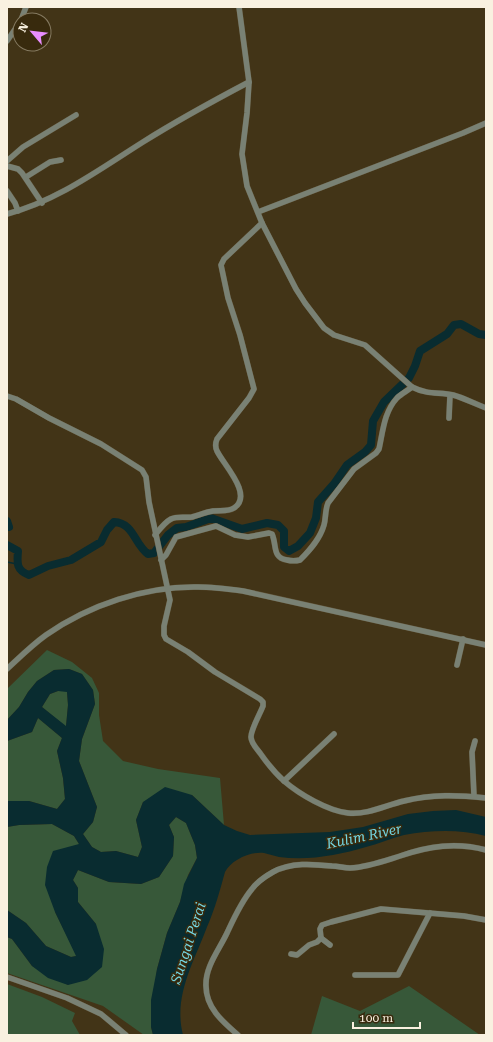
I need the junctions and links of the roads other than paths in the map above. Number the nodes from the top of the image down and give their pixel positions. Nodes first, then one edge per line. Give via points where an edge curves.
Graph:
1 (238, 7) edge
2 (249, 82) junction
3 (76, 115) dead end
4 (486, 123) edge
5 (61, 160) dead end
6 (7, 161) edge
7 (7, 166) edge
8 (26, 177) junction
9 (7, 191) edge
10 (42, 202) junction
11 (18, 211) junction
12 (258, 212) junction
13 (7, 214) edge
14 (262, 223) junction
15 (411, 386) junction
16 (450, 395) junction
17 (7, 396) edge
18 (486, 408) edge
19 (449, 418) dead end
20 (156, 537) junction
21 (160, 558) junction
22 (168, 589) junction
23 (463, 639) junction
24 (486, 644) edge
25 (457, 665) dead end
26 (7, 669) edge
27 (334, 734) dead end
28 (475, 741) dead end
29 (284, 781) junction
30 (474, 796) junction
31 (486, 798) edge
32 (486, 850) edge
33 (430, 913) junction
34 (486, 920) edge
35 (321, 938) junction
36 (330, 945) dead end
37 (291, 954) dead end
38 (355, 975) dead end
39 (7, 977) edge
40 (126, 1035) edge
41 (238, 1035) edge

1 - 2 street
2 - 10 street via 186,116 66,190
2 - 12 street via 242,154 247,186
3 - 6 street via 34,139
4 - 12 street
5 - 8 street via 50,162
7 - 8 street via 18,169
8 - 10 street
9 - 11 street
10 - 11 street
11 - 13 street
12 - 14 street
14 - 15 street via 296,289 324,328 334,335 365,345
14 - 20 street via 224,259 221,265 254,389 215,444 216,451 238,485 239,503 228,511 212,511 170,519
15 - 16 street via 431,394
15 - 21 street via 391,406 384,420 379,449 354,469 328,503 320,534 311,549 300,560 286,560 278,556 272,534 248,537 235,535 216,526 176,537 166,555
16 - 18 street
16 - 19 street
17 - 20 street via 101,444 142,470 146,477
20 - 21 street
21 - 22 street
22 - 23 street via 213,587 243,591
22 - 26 street via 136,595 78,616 37,642
22 - 29 street via 170,600 164,626 166,639 263,702 252,732 252,743
23 - 24 street
23 - 25 street
27 - 29 street
28 - 30 street via 472,752
29 - 30 street via 331,809 348,813 363,813 436,795
30 - 31 street
32 - 41 street via 457,845 435,846 362,867 308,864 274,871 265,877 244,899 208,971 206,986 212,1008 218,1018
33 - 34 street
33 - 35 street via 381,909 322,925
33 - 38 street via 398,975
35 - 36 street
35 - 37 street via 309,944 297,955
39 - 40 street via 67,998 101,1014

